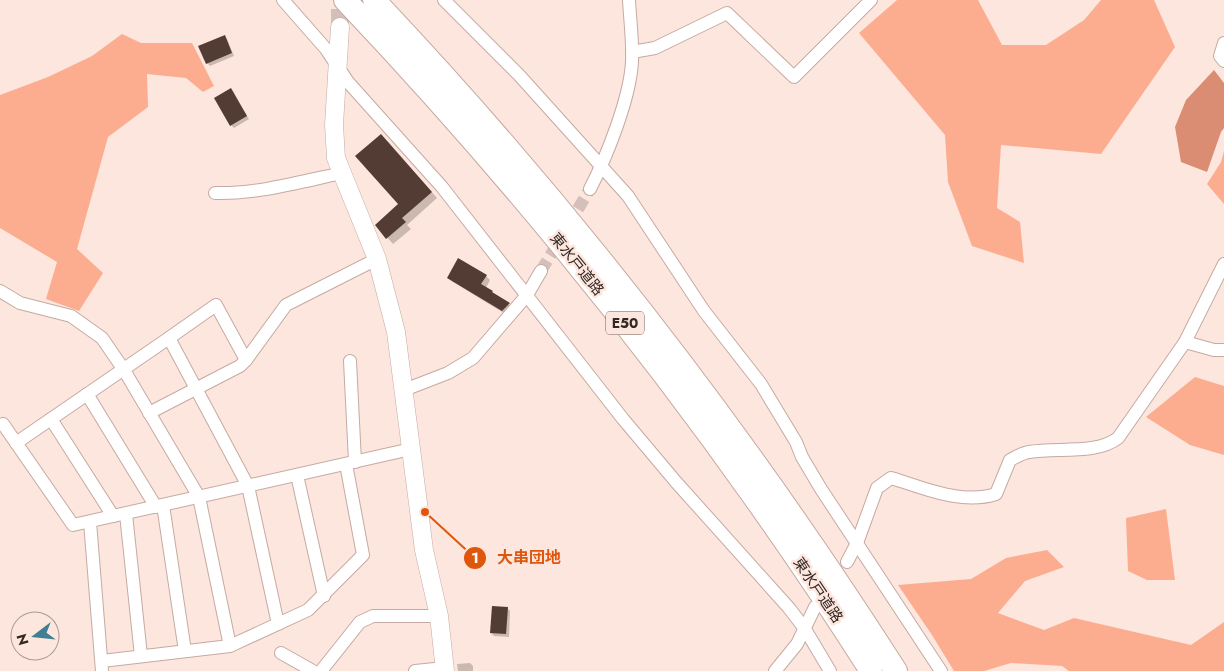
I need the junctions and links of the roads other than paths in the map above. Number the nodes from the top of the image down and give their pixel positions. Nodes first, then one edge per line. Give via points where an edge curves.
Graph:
1 (283, 0) edge
2 (345, 0) edge
3 (374, 0) edge
4 (444, 0) edge
5 (629, 0) edge
6 (871, 0) edge
7 (340, 27) tunnel mouth
8 (1224, 43) edge
9 (632, 52) junction
10 (1224, 61) edge
11 (338, 67) junction
12 (602, 167) junction
13 (342, 173) junction
14 (590, 189) tunnel mouth
15 (214, 193) dead end
16 (377, 259) junction
17 (1224, 264) edge
18 (542, 271) tunnel mouth
19 (0, 291) edge
20 (527, 295) junction
21 (169, 338) junction
22 (1185, 342) junction
23 (1224, 350) edge
24 (246, 360) junction
25 (350, 360) dead end
26 (124, 370) junction
27 (196, 389) junction
28 (404, 390) junction
29 (87, 394) junction
30 (149, 413) junction
31 (51, 419) junction
32 (3, 424) dead end
33 (16, 443) junction
34 (411, 449) junction
35 (350, 463) junction
36 (298, 475) junction
37 (248, 486) junction
38 (199, 497) junction
39 (160, 506) junction
40 (120, 515) junction
41 (90, 522) junction
42 (857, 543) junction
43 (846, 562) dead end
44 (324, 596) junction
45 (815, 607) dead end
46 (439, 616) junction
47 (278, 624) junction
48 (805, 629) junction
49 (230, 646) junction
50 (185, 651) junction
51 (281, 653) dead end
52 (141, 656) junction
53 (102, 666) edge
54 (445, 670) edge
55 (313, 671) edge
56 (321, 671) edge
57 (415, 671) edge
58 (775, 671) edge
59 (830, 671) edge
60 (871, 671) edge
61 (896, 671) edge
62 (941, 671) edge

1 - 11 street
2 - 60 highway, 東水戸道路 / E50 via 470,137 645,348 771,520
3 - 61 highway, 東水戸道路 / E50 via 488,124 661,335 787,506
4 - 12 street via 520,75
5 - 9 street
6 - 9 street via 794,77 727,13 655,48
7 - 11 street
8 - 10 street via 1220,56
9 - 12 street via 624,101
11 - 13 street via 334,144
11 - 20 street via 442,188
12 - 14 street
12 - 42 street via 628,196 704,311 761,384 820,489
13 - 15 street via 259,191
13 - 16 street
16 - 24 street via 286,305
16 - 28 street via 396,332
17 - 22 street
18 - 20 street
19 - 26 street via 20,303 71,316 102,338
20 - 28 street via 472,358 448,373
20 - 48 street via 623,419
21 - 24 street via 216,305
21 - 26 street
21 - 27 street
22 - 23 street
22 - 42 street via 1118,438 1110,444 1027,452 1010,460 996,494 982,498 952,496 891,478 877,488
24 - 27 street
25 - 35 street
26 - 29 street
26 - 30 street
27 - 30 street
27 - 37 street
28 - 34 street
29 - 31 street
29 - 39 street
30 - 38 street
31 - 33 street
31 - 40 street
32 - 33 street
33 - 41 street via 73,525
34 - 35 street
34 - 46 street via 424,550
35 - 36 street
35 - 44 street via 363,555
36 - 37 street
36 - 44 street
37 - 38 street
37 - 47 street
38 - 39 street
38 - 49 street
39 - 40 street
39 - 50 street
40 - 41 street
40 - 52 street
41 - 53 street
42 - 43 street
42 - 62 street
44 - 47 street via 308,610
45 - 48 street
46 - 54 street
46 - 56 street via 373,616 360,622
47 - 49 street
48 - 58 street
48 - 59 street
49 - 50 street
50 - 52 street
51 - 55 street
52 - 53 street
54 - 57 street

